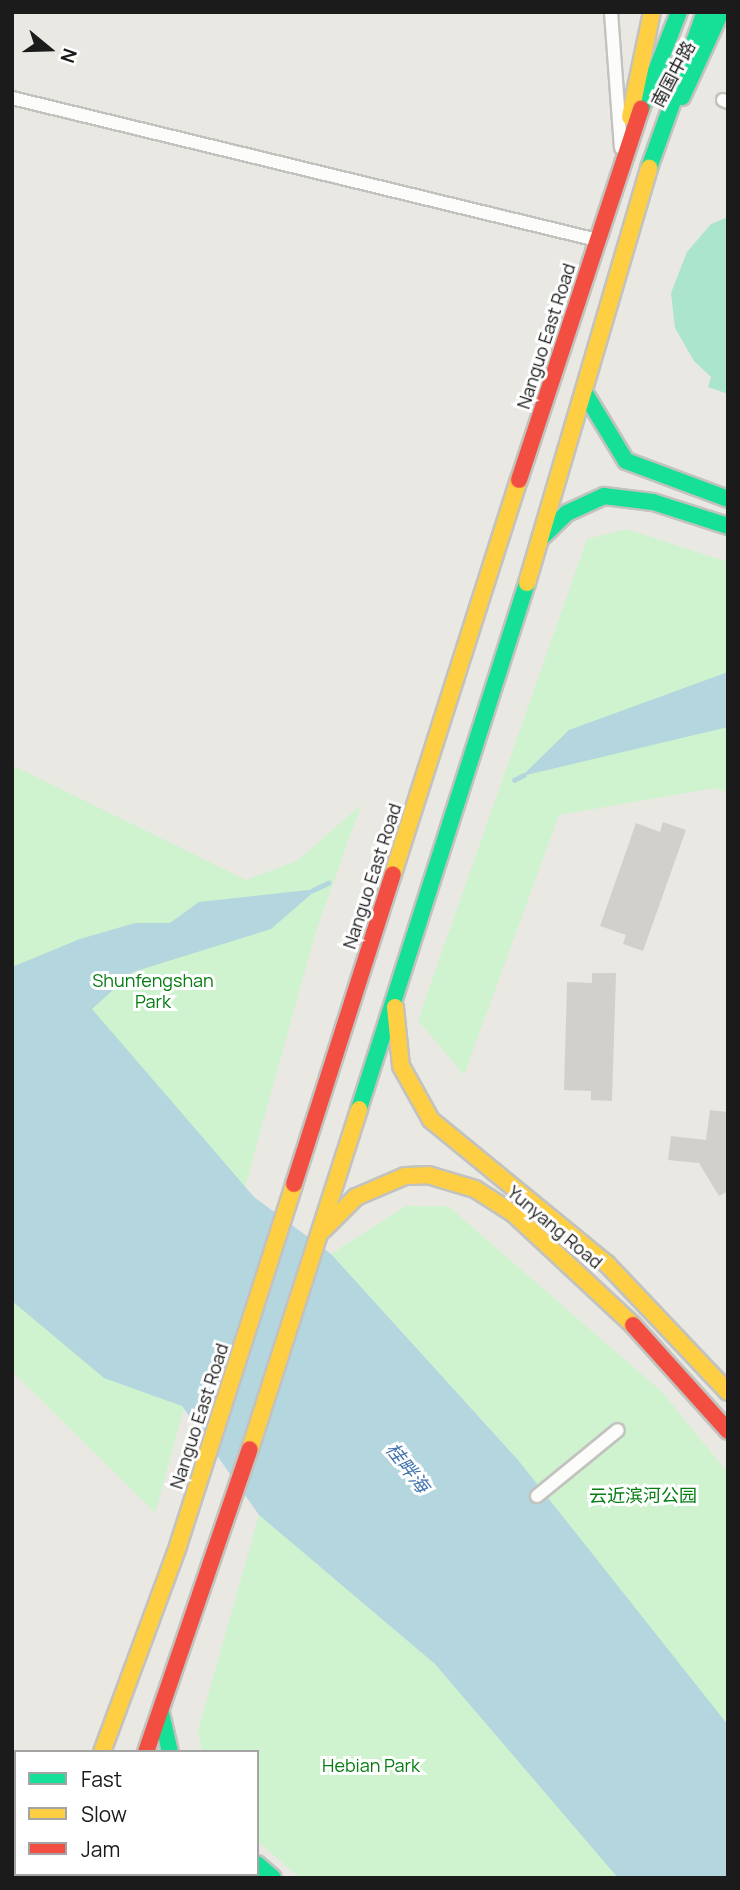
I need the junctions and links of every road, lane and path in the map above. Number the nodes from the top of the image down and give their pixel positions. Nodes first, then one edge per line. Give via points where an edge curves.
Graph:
1 (611, 12) edge
2 (652, 12) edge
3 (679, 12) edge
4 (705, 12) edge
5 (721, 12) edge
6 (13, 98) edge
7 (654, 151) junction
8 (622, 156) junction
9 (597, 240) junction
10 (586, 396) junction
11 (728, 499) edge
12 (728, 526) edge
13 (538, 541) junction
14 (394, 1002) junction
15 (318, 1235) junction
16 (607, 1264) junction
17 (606, 1296) junction
18 (728, 1392) edge
19 (618, 1430) dead end
20 (728, 1431) edge
21 (537, 1496) dead end
22 (161, 1713) junction
23 (103, 1750) edge
24 (147, 1750) edge
25 (170, 1750) edge
26 (259, 1866) edge
27 (273, 1878) edge

1 - 8 street
2 - 8 main road, 南国中路
3 - 8 main road, Nanguo East Road
4 - 7 main road
5 - 7 main road, 南国中路 via 712,42
6 - 9 street
7 - 10 main road
8 - 9 main road, Nanguo East Road
9 - 23 main road, Nanguo East Road via 178,1546
10 - 11 main road via 626,461
10 - 13 main road
12 - 13 main road via 653,502 604,496 567,513
13 - 14 main road
14 - 15 main road
14 - 16 main road, Yunyang Road via 401,1066 419,1106
15 - 17 main road, Yunyang Road via 374,1186 405,1175 450,1180 514,1214
15 - 22 main road
16 - 17 main road via 590,1258 586,1263
16 - 18 main road, Yunyang Road
17 - 20 main road, Yunyang Road
19 - 21 street
22 - 24 main road
22 - 25 main road
26 - 27 main road

